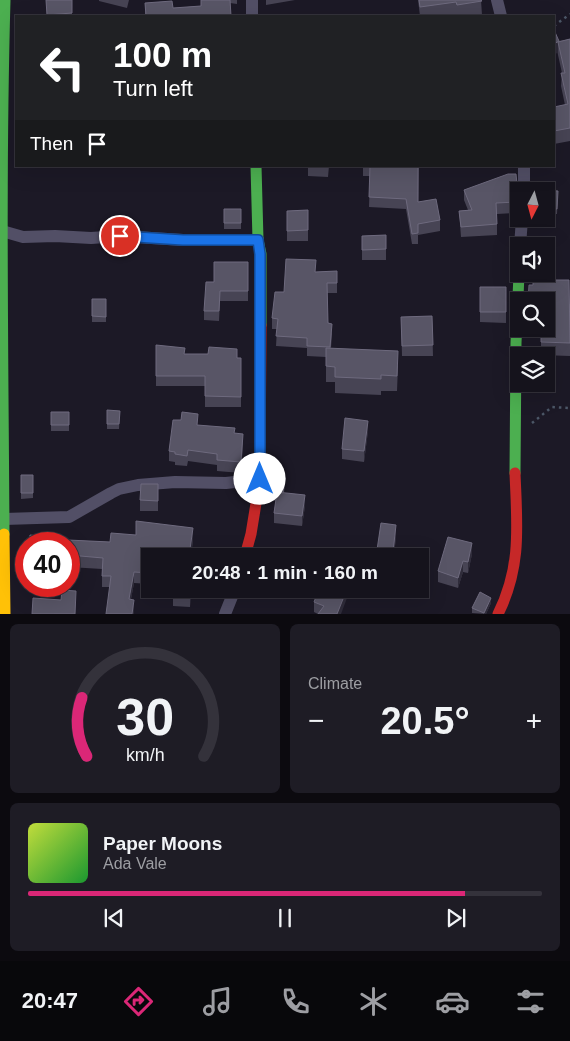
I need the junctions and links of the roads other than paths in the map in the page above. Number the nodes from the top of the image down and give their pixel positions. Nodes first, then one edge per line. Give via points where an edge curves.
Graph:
1 (5, 0) edge
2 (252, 0) edge
3 (497, 0) edge
4 (252, 15) edge
5 (501, 15) edge
6 (2, 36) edge
7 (15, 53) edge
8 (3, 54) junction
9 (256, 167) edge
10 (524, 167) edge
11 (524, 182) edge
12 (2, 231) junction
13 (258, 240) junction
14 (519, 282) edge
15 (260, 479) junction
16 (4, 519) junction
17 (247, 548) edge
18 (231, 598) edge
19 (5, 614) edge
20 (225, 614) edge
21 (498, 614) edge

1 - 6 street
2 - 4 street
3 - 5 street
6 - 8 street
7 - 8 street
8 - 12 street
9 - 13 street
10 - 11 street
12 - 13 street via 23,238 120,236
12 - 16 street
13 - 15 street
14 - 21 street via 517,544 512,580
15 - 16 street via 138,485 119,489 69,517
15 - 17 street
16 - 19 street
18 - 20 street

